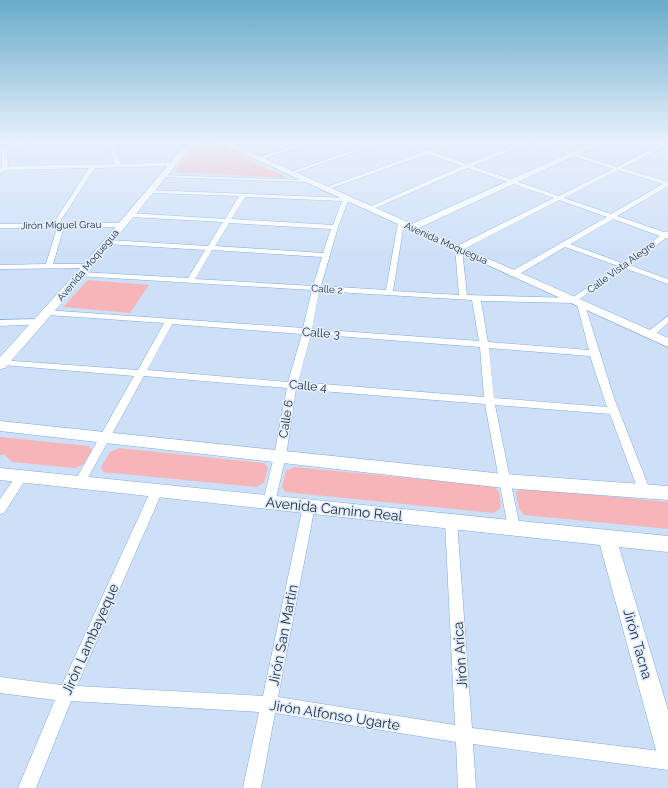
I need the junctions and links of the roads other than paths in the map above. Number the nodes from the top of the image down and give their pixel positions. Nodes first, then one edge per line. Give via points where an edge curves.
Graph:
1 (85, 180) edge
2 (160, 180) edge
3 (272, 180) edge
4 (350, 180) edge
5 (436, 180) edge
6 (505, 180) edge
7 (516, 180) edge
8 (595, 180) edge
9 (655, 180) edge
10 (307, 181) joint
11 (511, 182) junction
12 (668, 184) edge
13 (324, 189) junction
14 (150, 191) junction
15 (242, 196) junction
16 (346, 198) junction
17 (558, 199) junction
18 (369, 209) junction
19 (130, 215) junction
20 (610, 217) junction
21 (228, 221) junction
22 (401, 223) junction
23 (58, 225) junction
24 (122, 225) junction
25 (0, 226) edge
26 (335, 227) junction
27 (411, 228) junction
28 (667, 235) edge
29 (108, 242) junction
30 (565, 244) junction
31 (212, 248) junction
32 (458, 249) junction
33 (327, 255) junction
34 (49, 266) junction
35 (624, 266) junction
36 (4, 267) edge
37 (83, 270) junction
38 (513, 274) junction
39 (0, 275) edge
40 (190, 280) junction
41 (668, 282) edge
42 (316, 288) junction
43 (389, 293) junction
44 (463, 297) junction
45 (476, 298) junction
46 (578, 303) junction
47 (48, 312) junction
48 (668, 319) edge
49 (39, 322) junction
50 (169, 322) junction
51 (0, 323) edge
52 (307, 332) junction
53 (649, 335) junction
54 (668, 343) edge
55 (484, 345) junction
56 (595, 353) junction
57 (1, 363) edge
58 (141, 373) junction
59 (292, 385) junction
60 (489, 401) junction
61 (613, 411) junction
62 (0, 426) edge
63 (103, 438) junction
64 (280, 456) junction
65 (0, 474) edge
66 (22, 476) junction
67 (504, 481) junction
68 (80, 482) junction
69 (157, 490) junction
70 (644, 490) junction
71 (668, 493) edge
72 (269, 502) junction
73 (309, 506) junction
74 (0, 509) edge
75 (451, 521) junction
76 (514, 528) junction
77 (607, 538) junction
78 (668, 544) edge
79 (0, 685) edge
80 (66, 693) junction
81 (269, 704) junction
82 (465, 735) junction
83 (668, 750) edge
84 (668, 760) edge
85 (27, 788) edge
86 (252, 788) edge
87 (467, 788) edge

1 - 23 street
2 - 14 street, Avenida Moquegua
3 - 10 lane
4 - 13 street
5 - 18 street
6 - 11 street
7 - 11 street
8 - 17 street
9 - 12 street
10 - 13 street, Avenida Moquegua
11 - 17 street
11 - 27 street
12 - 20 street
13 - 16 street, Avenida Moquegua
14 - 15 street
14 - 19 street, Avenida Moquegua
15 - 16 street
15 - 21 street
16 - 18 street, Avenida Moquegua
16 - 26 street, Calle 6
17 - 20 street
17 - 32 street
18 - 22 street, Avenida Moquegua
19 - 21 street
19 - 24 street, Avenida Moquegua
20 - 28 street
20 - 30 street
21 - 26 street
21 - 31 street
22 - 27 street, Avenida Moquegua
22 - 43 street
23 - 24 street, Jirón Miguel Grau
23 - 25 street, Jirón Miguel Grau
23 - 34 street
24 - 29 street, Avenida Moquegua
26 - 33 street, Calle 6
27 - 32 street, Avenida Moquegua
28 - 35 street, Calle Vista Alegre
29 - 31 street
29 - 37 street, Avenida Moquegua
30 - 35 street
30 - 38 street
31 - 33 street
31 - 40 street
32 - 38 street, Avenida Moquegua
32 - 44 street
33 - 42 street, Calle 6
34 - 36 street, Calle 2
34 - 37 street, Calle 2
35 - 41 street
35 - 46 street, Calle Vista Alegre
36 - 39 street
37 - 40 street, Calle 2
37 - 47 street, Avenida Moquegua
38 - 46 street, Avenida Moquegua
40 - 42 street, Calle 2
42 - 43 street, Calle 2
42 - 52 street, Calle 6
43 - 44 street, Calle 2
44 - 45 street, Calle 2
45 - 46 street, Calle 2
45 - 55 street
46 - 53 street, Avenida Moquegua
46 - 56 street
47 - 49 street, Avenida Moquegua
47 - 50 street, Calle 3
48 - 53 street
49 - 51 street
49 - 57 street, Avenida Moquegua
50 - 52 street, Calle 3
50 - 58 street
52 - 55 street, Calle 3
52 - 59 street, Calle 6
53 - 54 street, Avenida Moquegua
55 - 56 street, Calle 3
55 - 60 street
56 - 61 street
57 - 58 street, Calle 4
58 - 59 street, Calle 4
58 - 63 street
59 - 60 street, Calle 4
59 - 64 street, Calle 6
60 - 61 street, Calle 4
60 - 67 street
61 - 70 street
62 - 63 street
63 - 64 street
63 - 68 street
64 - 67 street
64 - 72 street, Calle 6
65 - 66 street, Avenida Camino Real
66 - 68 street, Avenida Camino Real
66 - 74 street
67 - 70 street
67 - 76 street
68 - 69 street, Avenida Camino Real
69 - 72 street, Avenida Camino Real
69 - 80 street, Jirón Lambayeque
70 - 71 street
72 - 73 street, Avenida Camino Real
73 - 75 street, Avenida Camino Real
73 - 81 street, Jirón San Martin
75 - 76 street, Avenida Camino Real
75 - 82 street, Jirón Arica
76 - 77 street, Avenida Camino Real
77 - 78 street, Avenida Camino Real
77 - 83 street, Jirón Tacna
79 - 80 street, Jirón Alfonso Ugarte
80 - 81 street, Jirón Alfonso Ugarte
80 - 85 street, Jirón Lambayeque
81 - 82 street, Jirón Alfonso Ugarte
81 - 86 street, Jirón San Martin
82 - 84 street, Jirón Alfonso Ugarte
82 - 87 street, Jirón Arica

